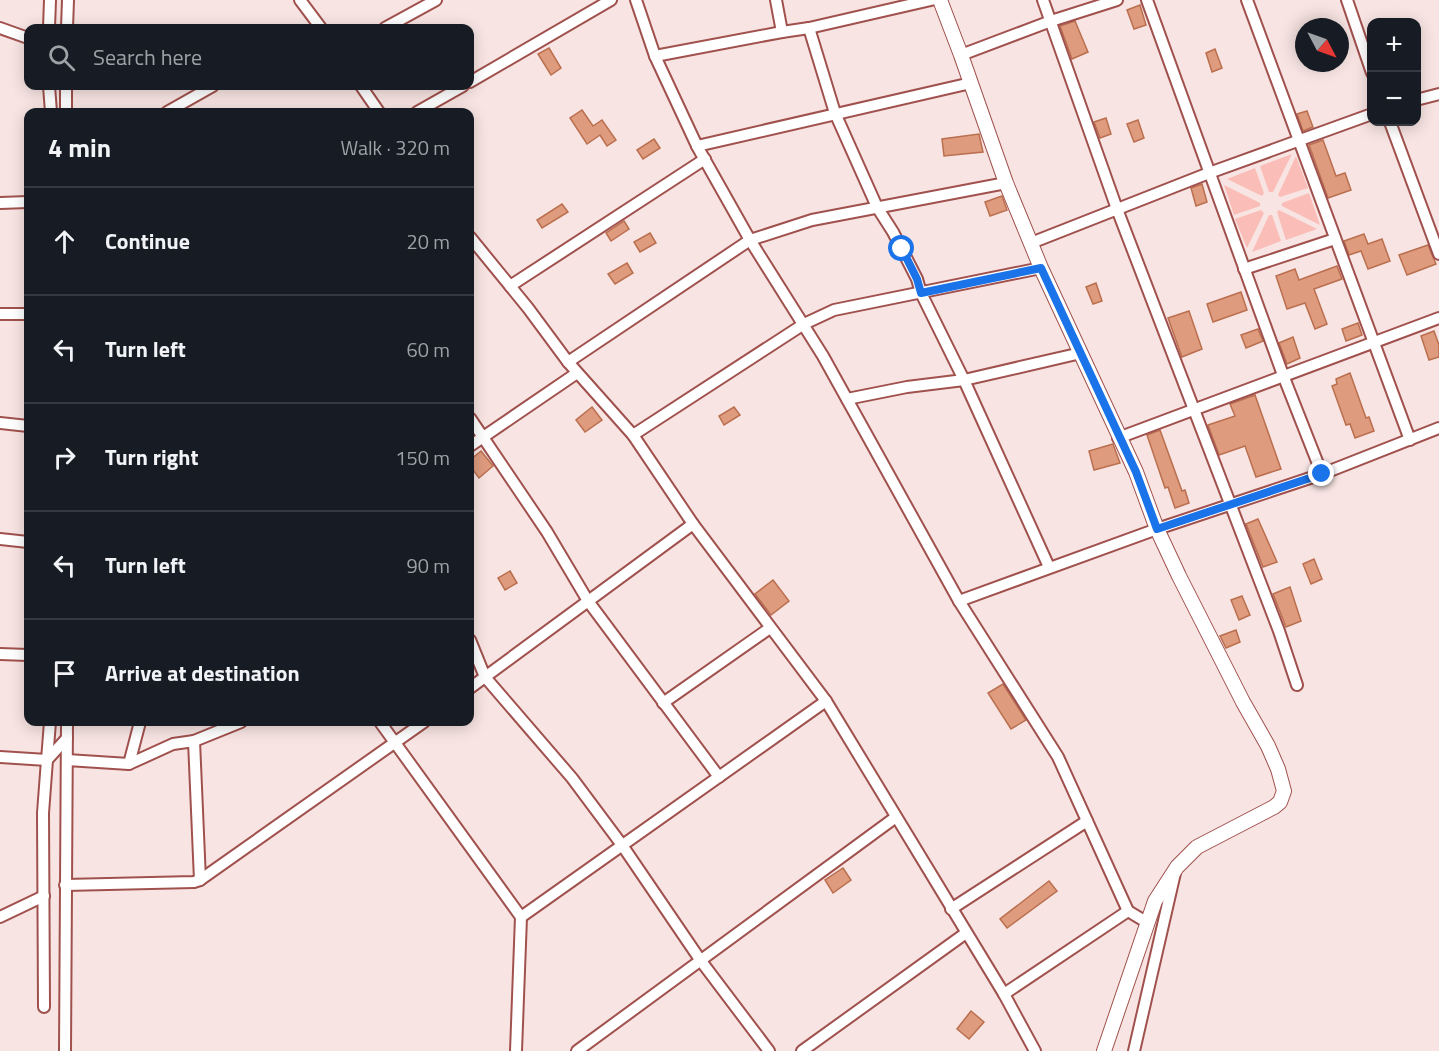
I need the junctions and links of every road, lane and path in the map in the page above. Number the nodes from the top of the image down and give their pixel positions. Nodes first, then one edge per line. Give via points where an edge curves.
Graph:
1 (50, 0) edge
2 (68, 0) edge
3 (300, 0) edge
4 (435, 0) edge
5 (611, 0) edge
6 (636, 0) edge
7 (776, 0) edge
8 (932, 0) edge
9 (940, 0) edge
10 (1043, 0) edge
11 (1117, 0) edge
12 (1147, 0) edge
13 (1246, 0) edge
14 (1347, 0) edge
15 (1051, 21) junction
16 (49, 24) edge
17 (67, 24) edge
18 (315, 24) edge
19 (392, 24) edge
20 (0, 28) edge
21 (809, 28) junction
22 (782, 32) junction
23 (24, 37) edge
24 (961, 55) junction
25 (655, 56) junction
26 (1371, 72) edge
27 (474, 80) edge
28 (971, 83) junction
29 (49, 90) edge
30 (66, 90) edge
31 (206, 90) edge
32 (364, 90) edge
33 (456, 90) edge
34 (1439, 94) edge
35 (1421, 99) edge
36 (51, 108) edge
37 (66, 108) edge
38 (174, 108) edge
39 (376, 108) edge
40 (424, 108) edge
41 (835, 113) junction
42 (1367, 116) edge
43 (1391, 126) edge
44 (1299, 141) junction
45 (697, 146) junction
46 (705, 159) junction
47 (1209, 173) junction
48 (1006, 183) junction
49 (24, 202) edge
50 (0, 203) edge
51 (877, 207) junction
52 (1117, 209) junction
53 (1335, 239) junction
54 (750, 240) junction
55 (1031, 243) junction
56 (474, 252) edge
57 (1439, 254) edge
58 (1041, 268) junction
59 (1244, 269) junction
60 (510, 286) junction
61 (921, 293) junction
62 (0, 314) edge
63 (24, 314) edge
64 (1439, 318) edge
65 (804, 324) junction
66 (1374, 343) junction
67 (1081, 353) junction
68 (568, 362) junction
69 (577, 373) junction
70 (1283, 375) junction
71 (964, 380) junction
72 (847, 399) junction
73 (1194, 408) junction
74 (0, 423) edge
75 (474, 424) edge
76 (24, 426) edge
77 (1439, 428) edge
78 (633, 435) junction
79 (483, 436) junction
80 (1118, 438) junction
81 (1410, 440) junction
82 (474, 443) edge
83 (1322, 474) junction
84 (1230, 503) junction
85 (693, 524) junction
86 (1157, 529) junction
87 (0, 539) edge
88 (24, 542) edge
89 (1049, 567) junction
90 (588, 601) junction
91 (959, 601) junction
92 (770, 628) junction
93 (474, 650) edge
94 (0, 654) edge
95 (24, 655) edge
96 (485, 677) junction
97 (474, 685) edge
98 (1297, 685) dead end
99 (826, 701) junction
100 (663, 703) junction
101 (50, 726) edge
102 (67, 726) edge
103 (139, 726) edge
104 (231, 726) edge
105 (383, 726) edge
106 (418, 726) edge
107 (67, 738) junction
108 (194, 741) junction
109 (395, 743) junction
110 (0, 757) edge
111 (47, 760) junction
112 (67, 760) junction
113 (129, 764) junction
114 (719, 777) junction
115 (896, 817) junction
116 (1088, 820) junction
117 (622, 845) junction
118 (1177, 867) junction
119 (200, 880) junction
120 (65, 885) junction
121 (44, 896) junction
122 (951, 909) junction
123 (1128, 911) junction
124 (0, 917) edge
125 (521, 917) junction
126 (1148, 923) junction
127 (966, 933) junction
128 (701, 960) junction
129 (1004, 994) junction
130 (44, 1007) dead end
131 (65, 1051) edge
132 (516, 1051) edge
133 (577, 1051) edge
134 (769, 1051) edge
135 (802, 1051) edge
136 (1035, 1051) edge
137 (1104, 1051) edge
138 (1134, 1051) edge

1 - 16 street
2 - 17 street
3 - 18 street
4 - 19 street
5 - 27 street
6 - 25 street
7 - 22 street
8 - 21 street
9 - 24 street
10 - 15 street
11 - 15 street
12 - 47 street
13 - 44 street
14 - 26 street
15 - 24 street
15 - 52 street
20 - 23 street
21 - 22 street
21 - 41 street
22 - 25 street
24 - 28 street
25 - 45 street
28 - 41 street
28 - 48 street
29 - 36 street
30 - 37 street
31 - 38 street
32 - 39 street
33 - 40 street
34 - 35 street
41 - 45 street
41 - 51 street
42 - 44 street
43 - 57 street
44 - 47 street
44 - 53 street
45 - 46 street
46 - 54 street
46 - 60 street
47 - 52 street
47 - 59 street
48 - 51 street
48 - 55 street
49 - 50 street
51 - 54 street via 812,220
51 - 61 street
52 - 55 street
52 - 73 street
53 - 59 street
53 - 66 street
54 - 65 street
54 - 68 street
55 - 58 street
56 - 60 street
58 - 61 street
58 - 67 street
59 - 70 street
60 - 68 street
61 - 65 street via 834,310
61 - 71 street
62 - 63 street
64 - 66 street
65 - 72 street
65 - 78 street
66 - 70 street
66 - 81 street
67 - 71 street
67 - 80 street
68 - 69 street
69 - 78 street
69 - 79 street
70 - 73 street
70 - 83 street
71 - 72 street
71 - 89 street
72 - 91 street
73 - 80 street
73 - 84 street
74 - 76 street
75 - 79 street
77 - 81 street
78 - 85 street
79 - 82 street
79 - 90 street
80 - 86 street via 1136,472
81 - 83 street
83 - 84 street
84 - 86 street
84 - 98 street
85 - 90 street
85 - 92 street
86 - 89 street
86 - 118 street via 1268,746 1284,791 1274,807 1197,847
87 - 88 street
89 - 91 street
90 - 96 street
90 - 100 street
91 - 116 street via 1058,757
92 - 99 street
92 - 100 street
93 - 96 street
94 - 95 street
96 - 97 street
96 - 117 street via 572,778
99 - 114 street
99 - 115 street
100 - 114 street
101 - 111 street
102 - 107 street
103 - 113 street
104 - 108 street
105 - 109 street
106 - 109 street
107 - 111 street
107 - 112 street
108 - 113 street via 173,744
108 - 119 street
109 - 119 street
109 - 125 street
110 - 111 street
111 - 121 street
112 - 113 street
112 - 120 street
114 - 117 street
115 - 122 street
115 - 128 street
116 - 122 street
116 - 123 street
117 - 125 street
117 - 128 street
118 - 126 street via 1155,901
118 - 138 street
119 - 120 street
120 - 131 street
121 - 124 street
121 - 130 street
122 - 127 street
123 - 126 street
123 - 129 street
125 - 132 street
126 - 137 street
127 - 129 street
127 - 135 street
128 - 133 street
128 - 134 street
129 - 136 street

